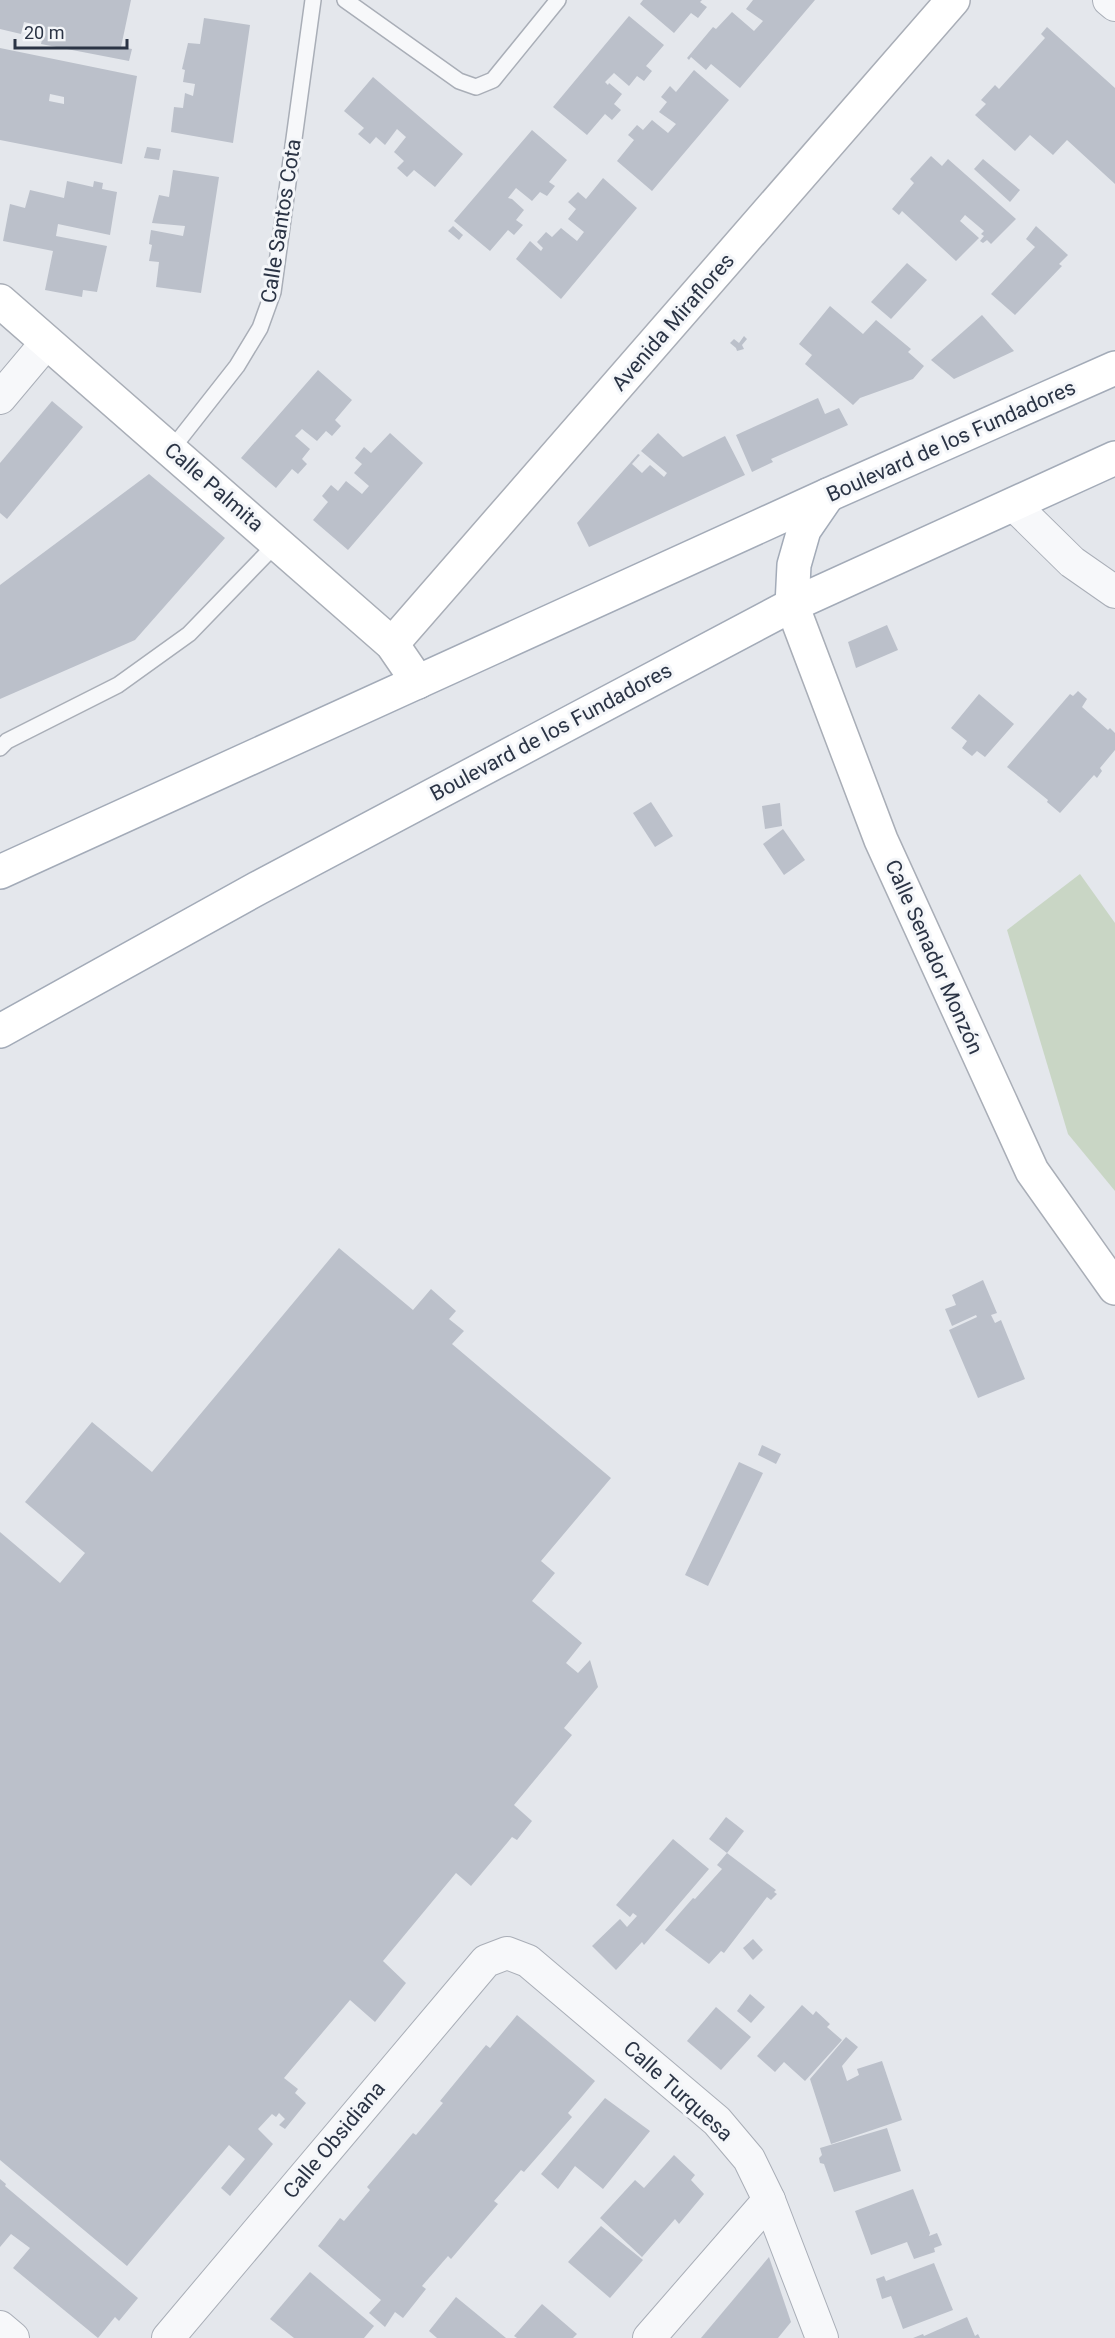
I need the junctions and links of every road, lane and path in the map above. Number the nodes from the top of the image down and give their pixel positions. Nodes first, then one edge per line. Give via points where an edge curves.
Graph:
1 (313, 0) edge
2 (345, 0) edge
3 (558, 0) edge
4 (953, 0) edge
5 (1109, 0) edge
6 (1115, 5) edge
7 (0, 301) edge
8 (47, 342) junction
9 (1115, 368) edge
10 (0, 398) edge
11 (171, 450) junction
12 (1115, 458) edge
13 (828, 495) junction
14 (1014, 505) junction
15 (277, 543) junction
16 (1115, 592) edge
17 (792, 605) junction
18 (392, 644) junction
19 (418, 682) junction
20 (0, 748) edge
21 (2, 865) edge
22 (0, 1031) edge
23 (1115, 1288) edge
24 (507, 1953) joint
25 (769, 2200) junction
26 (0, 2327) edge
27 (14, 2338) edge
28 (168, 2338) edge
29 (649, 2338) edge
30 (822, 2338) edge

1 - 11 lane, Calle Santos Cota via 273,292 260,328 237,366
2 - 3 lane via 459,81 476,87 493,80
4 - 18 main road, Avenida Miraflores
5 - 6 street
7 - 8 main road, Calle Palmita
8 - 10 street
8 - 11 main road, Calle Palmita
9 - 13 main road, Boulevard de los Fundadores
11 - 15 main road, Calle Palmita
12 - 14 main road, Boulevard de los Fundadores
13 - 17 main road via 804,530 794,565
13 - 19 main road, Boulevard de los Fundadores
14 - 16 street via 1072,562
14 - 17 main road, Boulevard de los Fundadores
15 - 18 main road, Calle Palmita
15 - 20 lane via 189,634 118,685
17 - 22 main road, Boulevard de los Fundadores via 258,888
17 - 23 main road, Calle Senador Monzón via 881,840 1032,1171
18 - 19 main road, Calle Palmita
19 - 21 main road, Boulevard de los Fundadores
24 - 25 street, Calle Turquesa via 528,1962 717,2121 749,2159
24 - 28 street, Calle Obsidiana via 486,1961
25 - 29 street
25 - 30 street, Calle Turquesa
26 - 27 street

